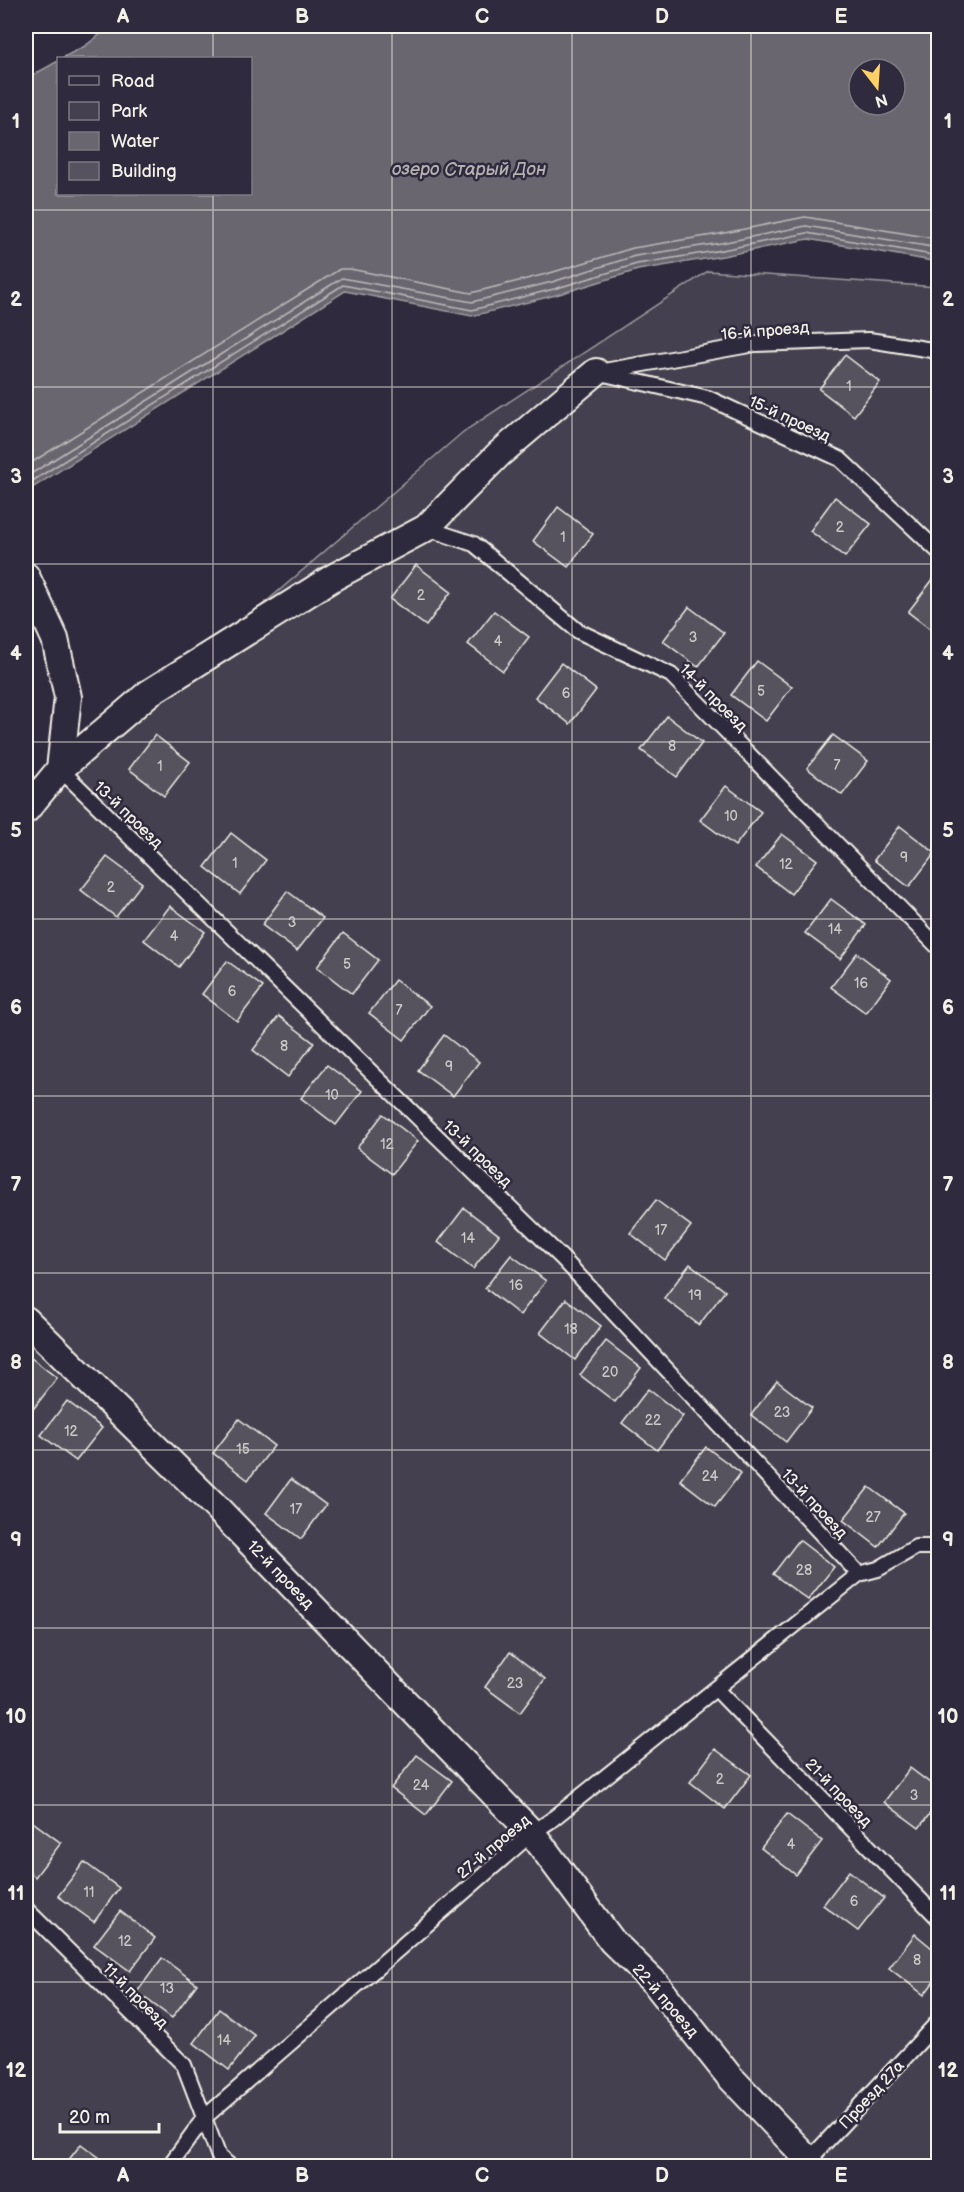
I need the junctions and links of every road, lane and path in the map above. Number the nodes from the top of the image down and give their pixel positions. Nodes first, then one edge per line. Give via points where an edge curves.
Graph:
1 (939, 351) edge
2 (596, 372) junction
3 (426, 528) junction
4 (939, 551) edge
5 (26, 576) edge
6 (60, 769) junction
7 (26, 810) edge
8 (939, 947) edge
9 (26, 1320) edge
10 (939, 1547) edge
11 (858, 1574) junction
12 (716, 1689) junction
13 (532, 1833) junction
14 (26, 1909) edge
15 (939, 1918) edge
16 (939, 2022) edge
17 (204, 2118) junction
18 (808, 2163) edge
19 (169, 2166) edge
20 (230, 2166) edge

1 - 2 lane, 16-й проезд via 869,340 755,344
2 - 3 street via 499,454
2 - 4 lane, 15-й проезд via 708,398 840,459
3 - 6 street via 334,577 149,693
3 - 8 lane, 14-й проезд via 474,544 578,631 671,675
5 - 6 street via 55,639 68,697
6 - 7 street
6 - 11 lane, 13-й проезд via 563,1259
9 - 13 street, 12-й проезд via 212,1503
10 - 11 lane, 27-й проезд via 916,1547 878,1569
11 - 12 lane, 27-й проезд
12 - 13 lane, 27-й проезд
12 - 15 lane, 21-й проезд
13 - 17 lane, 27-й проезд
13 - 18 street, 22-й проезд via 612,1941 656,1984 729,2076
14 - 17 lane, 11-й проезд via 184,2065
16 - 18 lane, Проезд 27а
17 - 19 lane, 27-й проезд
17 - 20 lane, 11-й проезд via 219,2157

